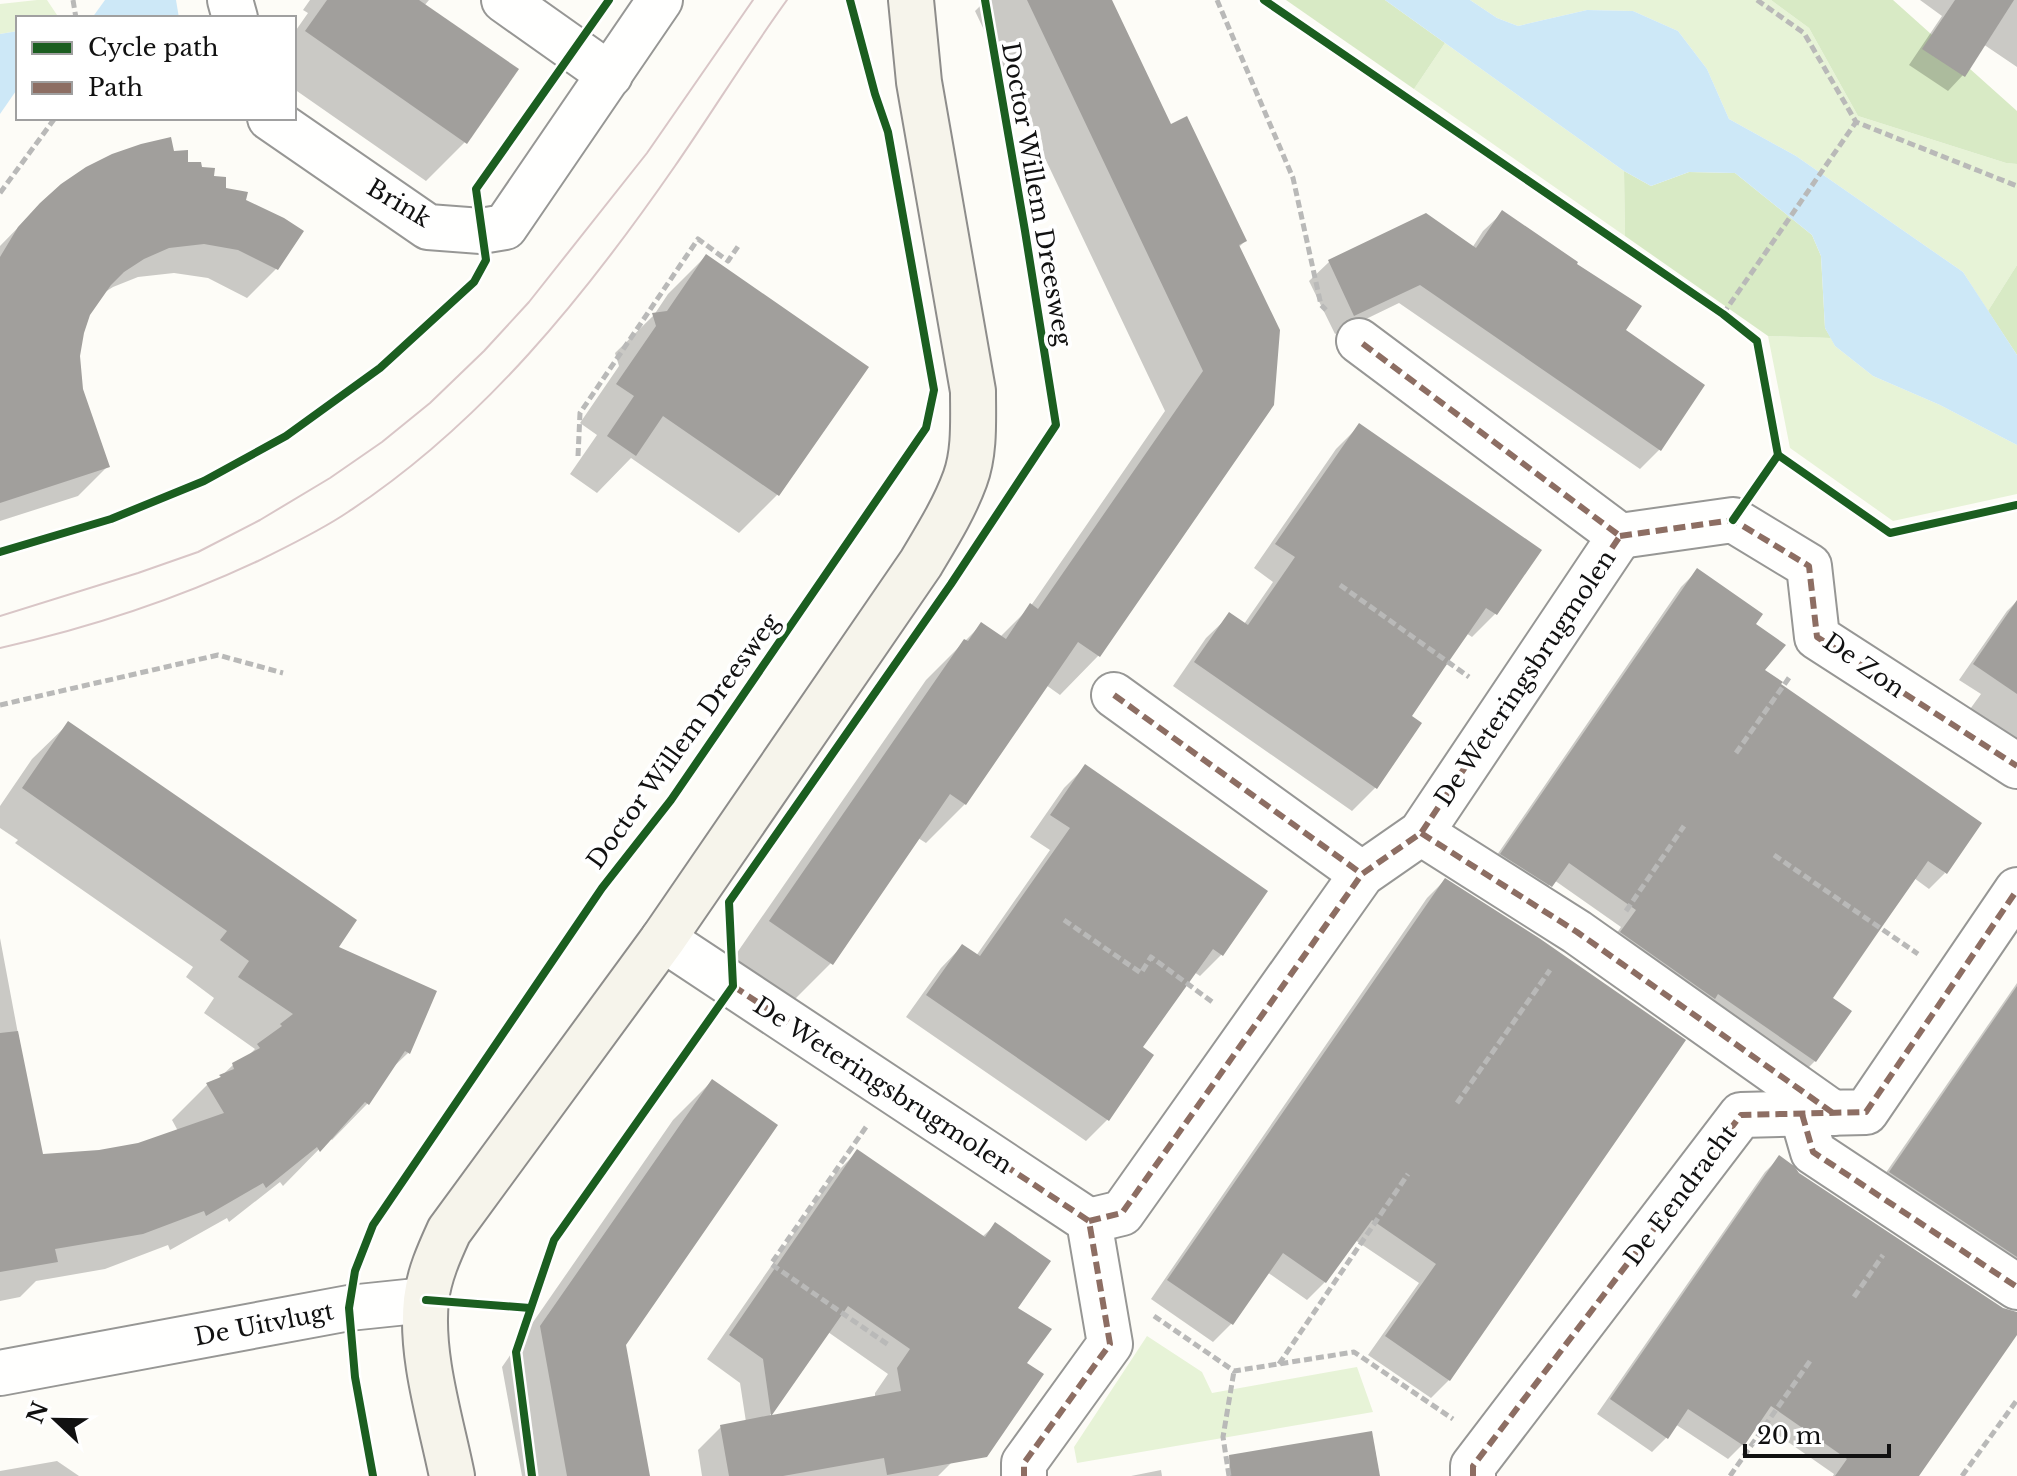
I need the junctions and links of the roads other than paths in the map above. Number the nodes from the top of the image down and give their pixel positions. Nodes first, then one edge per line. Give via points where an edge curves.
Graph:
1 (504, 0) edge
2 (660, 0) edge
3 (911, 0) edge
4 (610, 75) junction
5 (273, 120) edge
6 (1359, 341) road end
7 (1620, 536) junction
8 (1114, 695) dead end
9 (2017, 766) edge
10 (1421, 833) junction
11 (1362, 874) junction
12 (2017, 890) edge
13 (663, 939) junction
14 (1818, 1114) junction
15 (1089, 1221) junction
16 (2017, 1287) edge
17 (426, 1300) junction
18 (0, 1373) edge
19 (1481, 1460) edge
20 (452, 1476) edge
21 (1024, 1476) edge

1 - 4 street
2 - 4 street, Brink
3 - 13 street via 919,82 973,391 966,477 921,563
4 - 5 street, Brink via 505,227 481,231 428,227
6 - 7 street, De Weteringsbrugmolen
7 - 9 street, De Zon via 1733,520 1809,566 1817,637
7 - 10 street, De Weteringsbrugmolen
8 - 11 street
10 - 11 street, De Weteringsbrugmolen
10 - 14 street via 1588,941
11 - 15 street, De Weteringsbrugmolen via 1122,1213
12 - 14 street, De Eendracht via 1866,1112
13 - 15 street, De Weteringsbrugmolen
13 - 17 street via 449,1231
14 - 16 street via 1813,1152
14 - 19 street, De Eendracht via 1741,1115
15 - 21 street via 1110,1344 1024,1463
17 - 18 street, De Uitvlugt via 349,1308
17 - 20 street via 426,1349

